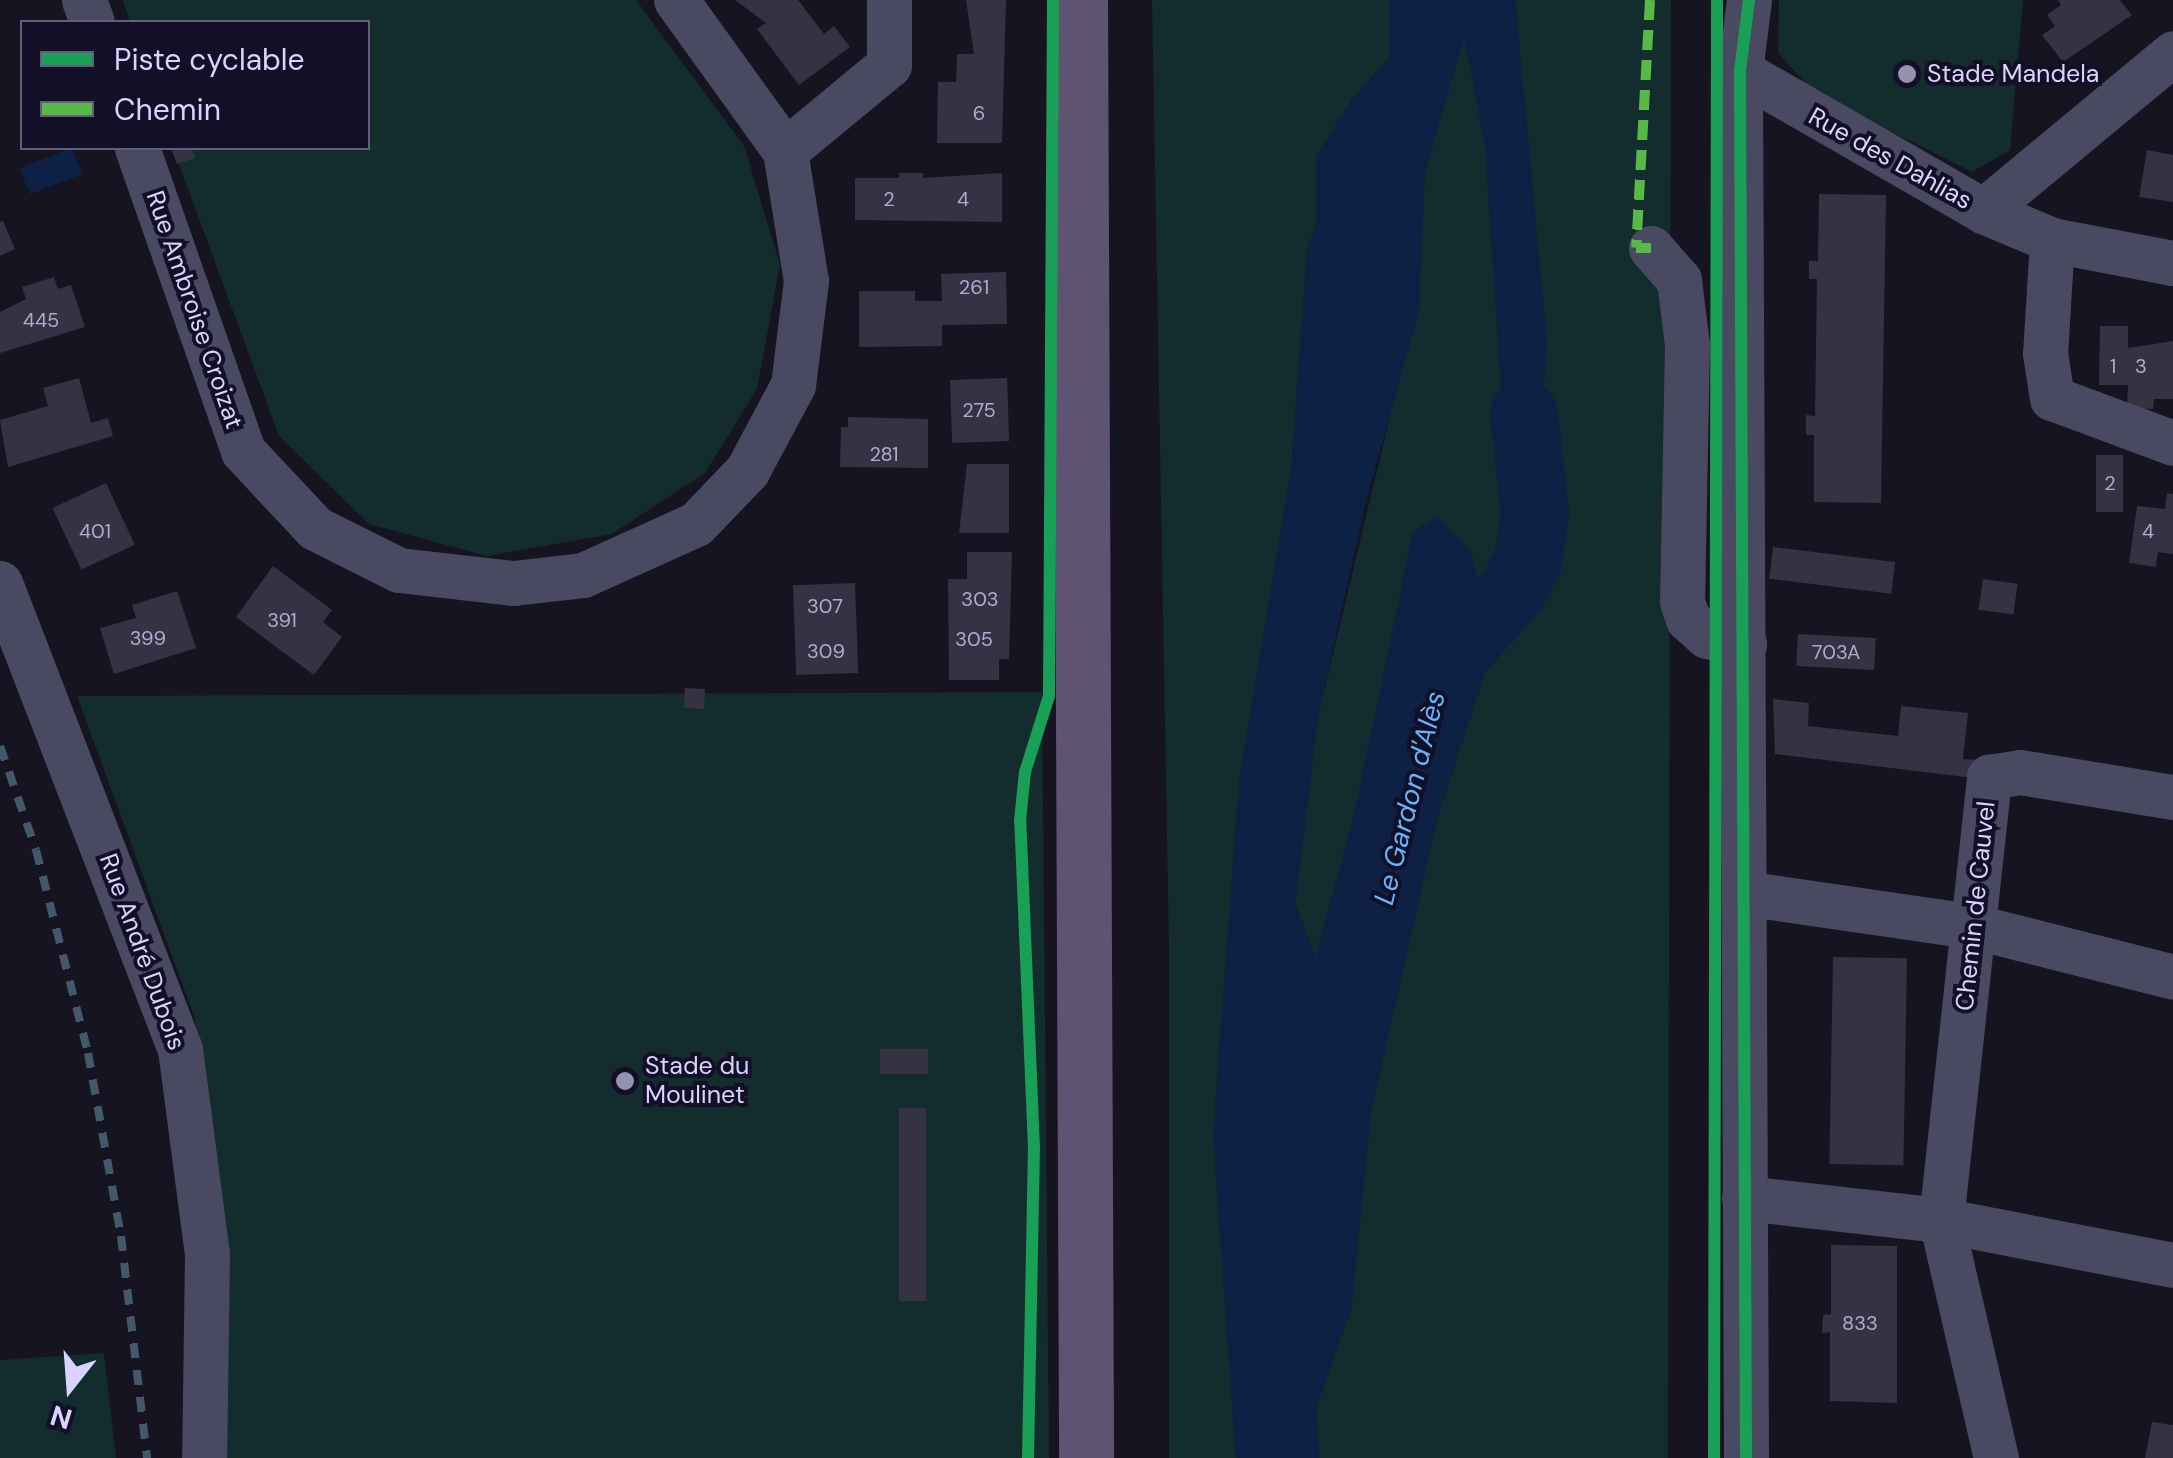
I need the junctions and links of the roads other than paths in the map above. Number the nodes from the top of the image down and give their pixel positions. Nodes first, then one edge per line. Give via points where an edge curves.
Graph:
1 (676, 0) edge
2 (889, 0) edge
3 (1080, 0) edge
4 (1748, 0) edge
5 (2173, 53) edge
6 (1740, 71) junction
7 (138, 150) edge
8 (785, 150) junction
9 (1983, 211) junction
10 (2052, 240) junction
11 (1651, 248) dead end
12 (2173, 263) edge
13 (2173, 442) edge
14 (0, 583) edge
15 (1744, 644) junction
16 (2173, 797) edge
17 (1744, 893) junction
18 (1976, 927) junction
19 (2173, 977) edge
20 (1744, 1198) junction
21 (1941, 1220) junction
22 (2173, 1265) edge
23 (204, 1458) edge
24 (1086, 1458) edge
25 (1746, 1458) edge
26 (1996, 1458) edge

1 - 8 street, Rue Ambroise Croizat
2 - 8 street via 889,65
3 - 24 main road
4 - 6 street
5 - 9 street, Rue des Dahlias
6 - 9 street, Rue des Dahlias
6 - 15 street
7 - 8 street, Rue Ambroise Croizat via 243,451 315,528 399,570 513,583 582,575 636,556 696,524 747,470 794,385 806,281
9 - 10 street
10 - 12 street
10 - 13 street via 2045,354 2052,398
11 - 15 street via 1678,280 1688,345 1682,601 1688,619 1707,636
14 - 23 street, Rue André Dubois via 180,1049 207,1254
15 - 17 street
16 - 18 street, Chemin de Cauvel via 2020,772 1989,777
17 - 18 street
17 - 20 street
18 - 19 street
18 - 21 street, Chemin de Cauvel
20 - 21 street
20 - 25 street
21 - 22 street
21 - 26 street, Chemin de Cauvel

